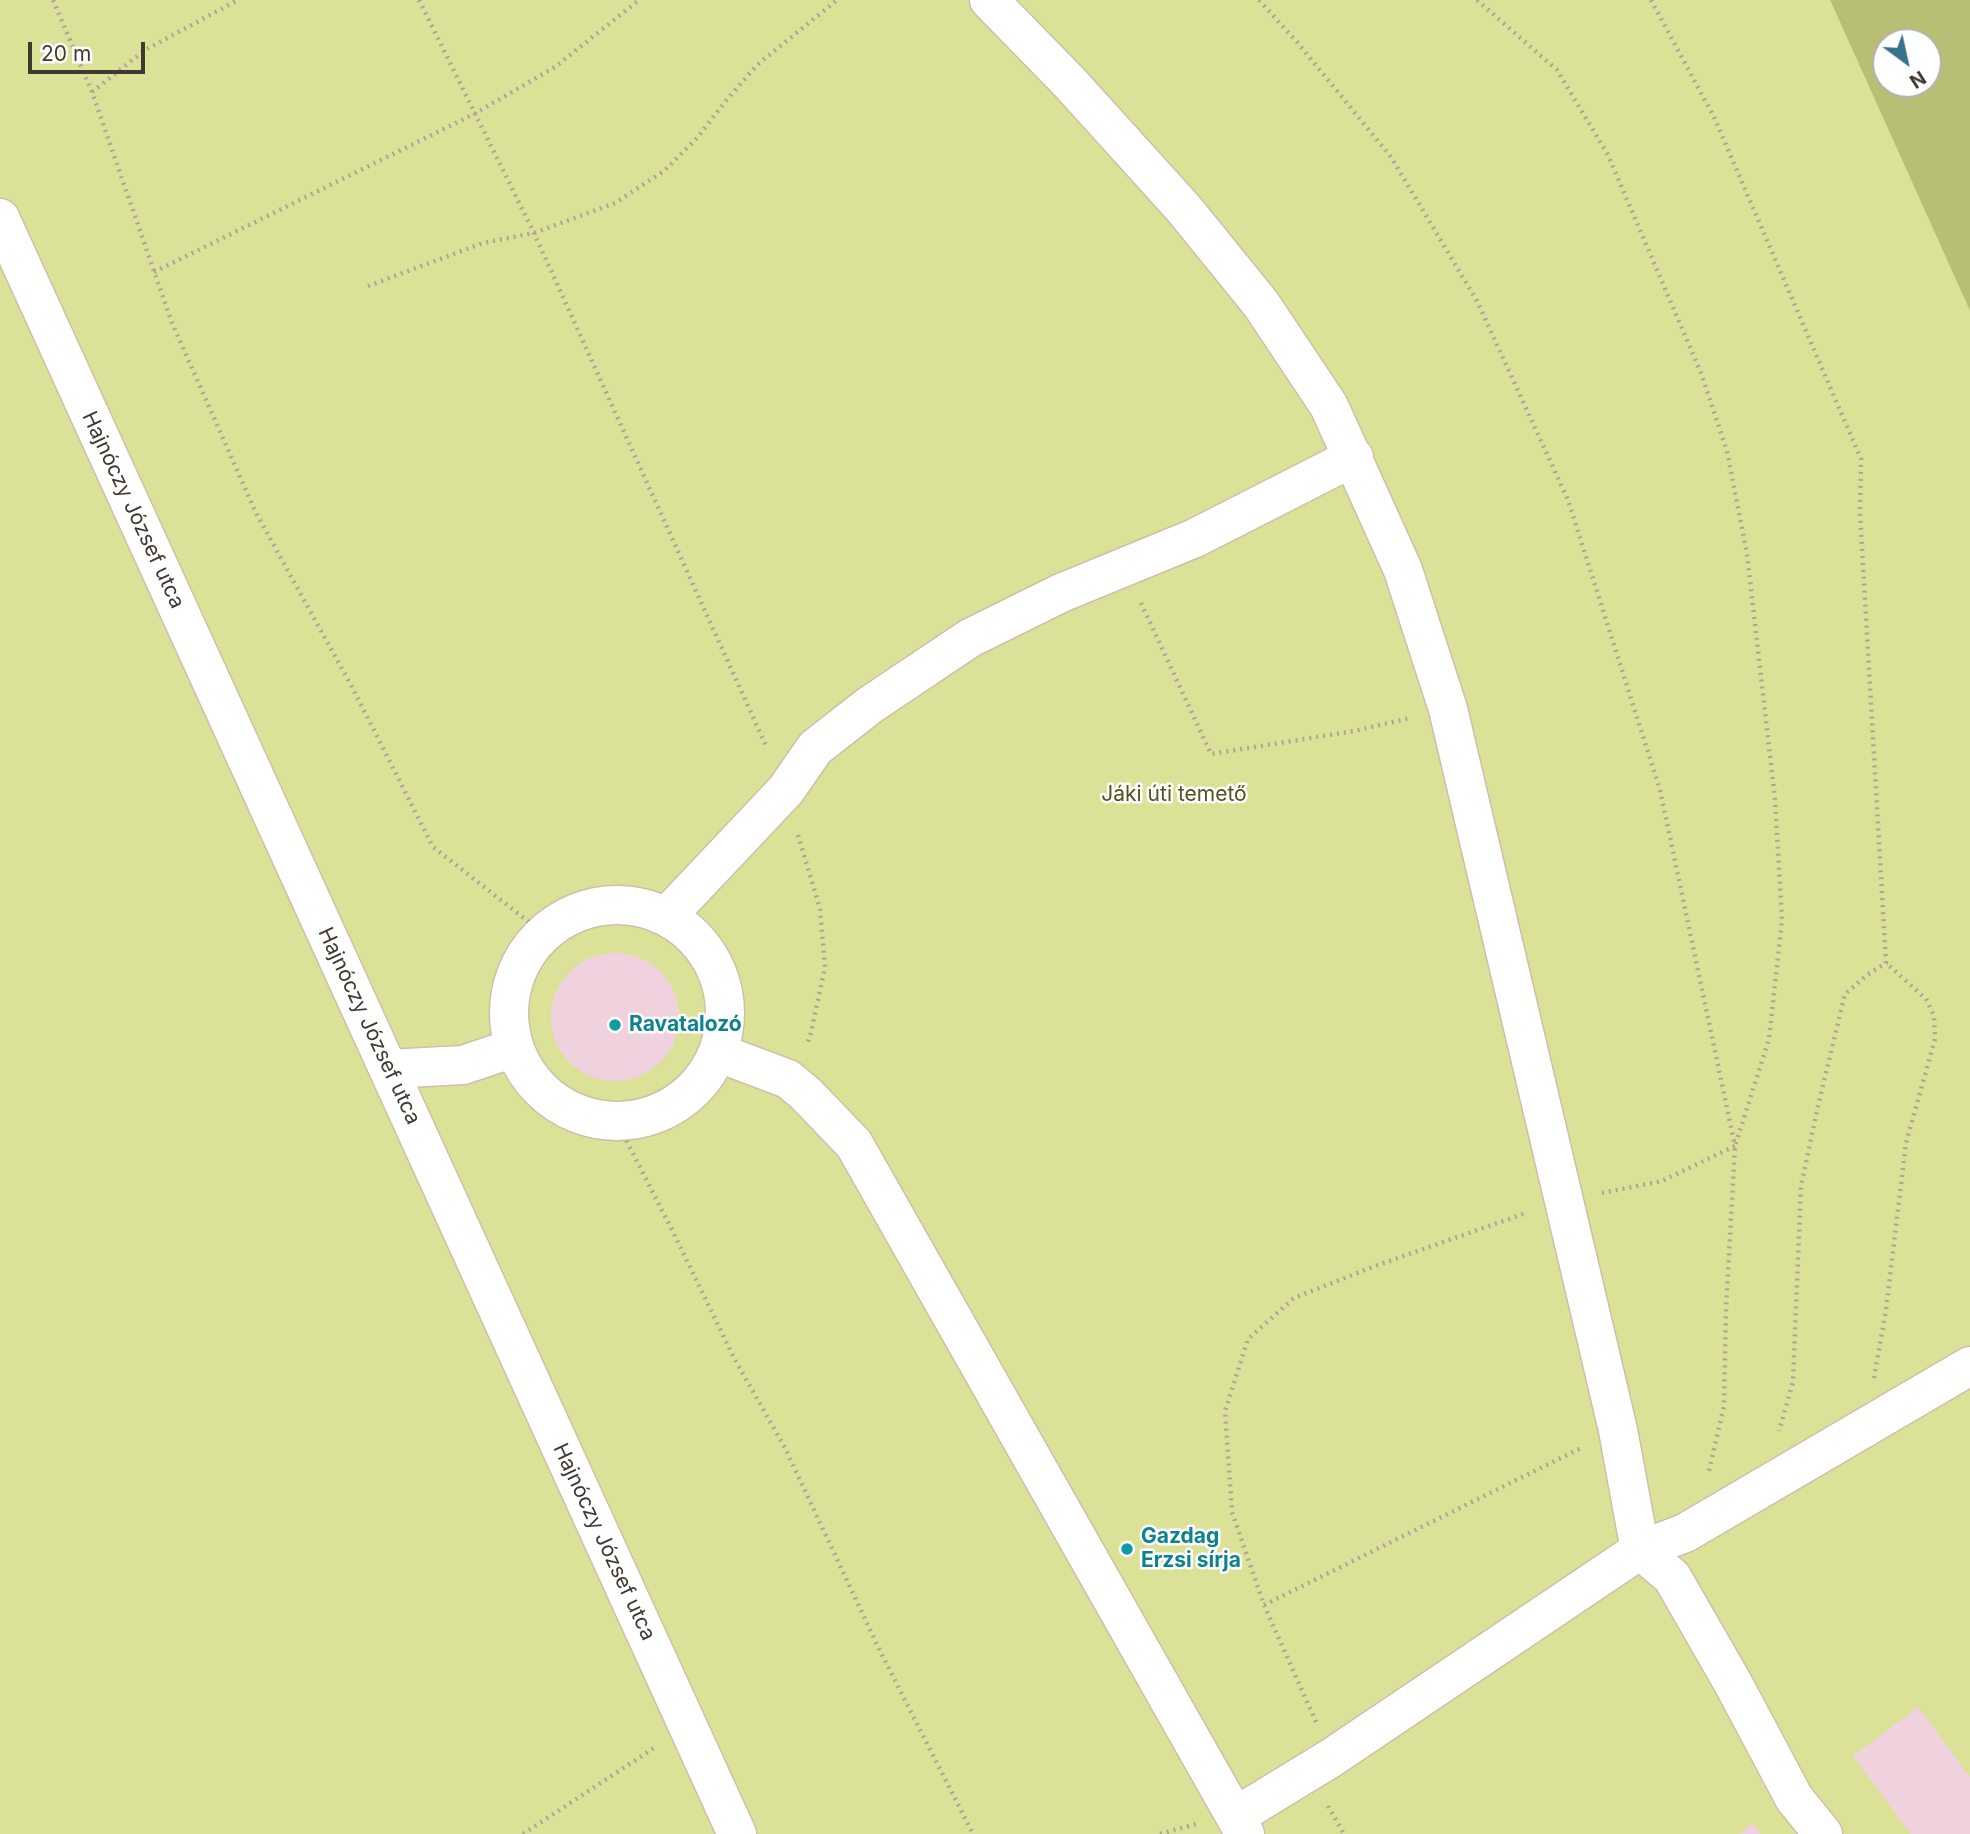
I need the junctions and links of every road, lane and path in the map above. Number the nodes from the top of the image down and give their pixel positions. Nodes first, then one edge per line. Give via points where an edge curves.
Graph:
1 (53, 0) edge
2 (238, 0) edge
3 (419, 0) edge
4 (639, 0) edge
5 (836, 0) edge
6 (989, 0) edge
7 (1259, 0) edge
8 (1478, 0) edge
9 (1651, 0) edge
10 (92, 92) junction
11 (474, 114) junction
12 (0, 218) edge
13 (534, 233) junction
14 (154, 272) junction
15 (368, 286) dead end
16 (1354, 457) junction
17 (1125, 567) junction
18 (1448, 709) junction
19 (786, 790) junction
20 (667, 916) junction
21 (543, 933) junction
22 (1886, 963) junction
23 (514, 1048) junction
24 (719, 1053) junction
25 (388, 1069) junction
26 (788, 1079) junction
27 (617, 1122) junction
28 (1735, 1146) junction
29 (1564, 1200) junction
30 (1970, 1366) edge
31 (1866, 1427) junction
32 (1618, 1430) junction
33 (1707, 1479) dead end
34 (1764, 1487) junction
35 (1640, 1550) junction
36 (1264, 1605) junction
37 (688, 1725) junction
38 (1331, 1758) junction
39 (1240, 1825) edge
40 (523, 1834) edge
41 (737, 1834) edge
42 (973, 1834) edge
43 (1823, 1834) edge

1 - 10 path
2 - 10 path via 145,50
3 - 11 path
4 - 11 path via 555,67
5 - 13 path via 757,65 664,171 615,203
6 - 16 street via 1184,209 1261,304 1329,406
7 - 28 path via 1391,157 1477,301 1568,500 1660,790
8 - 28 path via 1558,70 1608,155 1701,373 1727,450 1747,554 1775,799 1782,920 1769,1040
9 - 22 path via 1714,117 1861,459 1860,513
10 - 14 path
11 - 13 path
11 - 14 path
12 - 25 street, Hajnóczy József utca
13 - 15 path via 483,243
13 - 19 path
14 - 21 path via 256,513 433,847
16 - 17 street via 1195,538
16 - 18 street via 1403,570
17 - 18 path via 1211,754 1353,731
17 - 19 street via 1061,593 959,645 815,748
18 - 29 street
19 - 20 street
19 - 26 path via 820,909 825,967 810,1037
20 - 21 street via 636,906 602,905 570,915
20 - 24 street via 699,940 719,974 726,1014
21 - 23 street via 524,958 512,987 509,1017
22 - 31 path via 1926,999 1934,1016 1935,1039 1906,1143
22 - 34 path via 1845,995 1818,1106 1801,1186 1793,1382
23 - 25 street via 464,1065
23 - 27 street via 530,1078 554,1101 583,1116
24 - 26 street
24 - 27 street via 695,1089 659,1114
25 - 37 street, Hajnóczy József utca
26 - 39 street via 854,1144
27 - 42 path via 734,1358 784,1446
28 - 29 path via 1662,1181
28 - 33 path via 1724,1406
29 - 32 street
29 - 36 path via 1294,1298 1248,1339 1225,1411 1232,1512
30 - 31 street
31 - 34 street
32 - 35 street
32 - 36 path
34 - 35 street via 1685,1533
35 - 38 street
35 - 43 street via 1672,1577 1794,1798
36 - 38 path
37 - 40 path
37 - 41 street, Hajnóczy József utca
38 - 39 street

